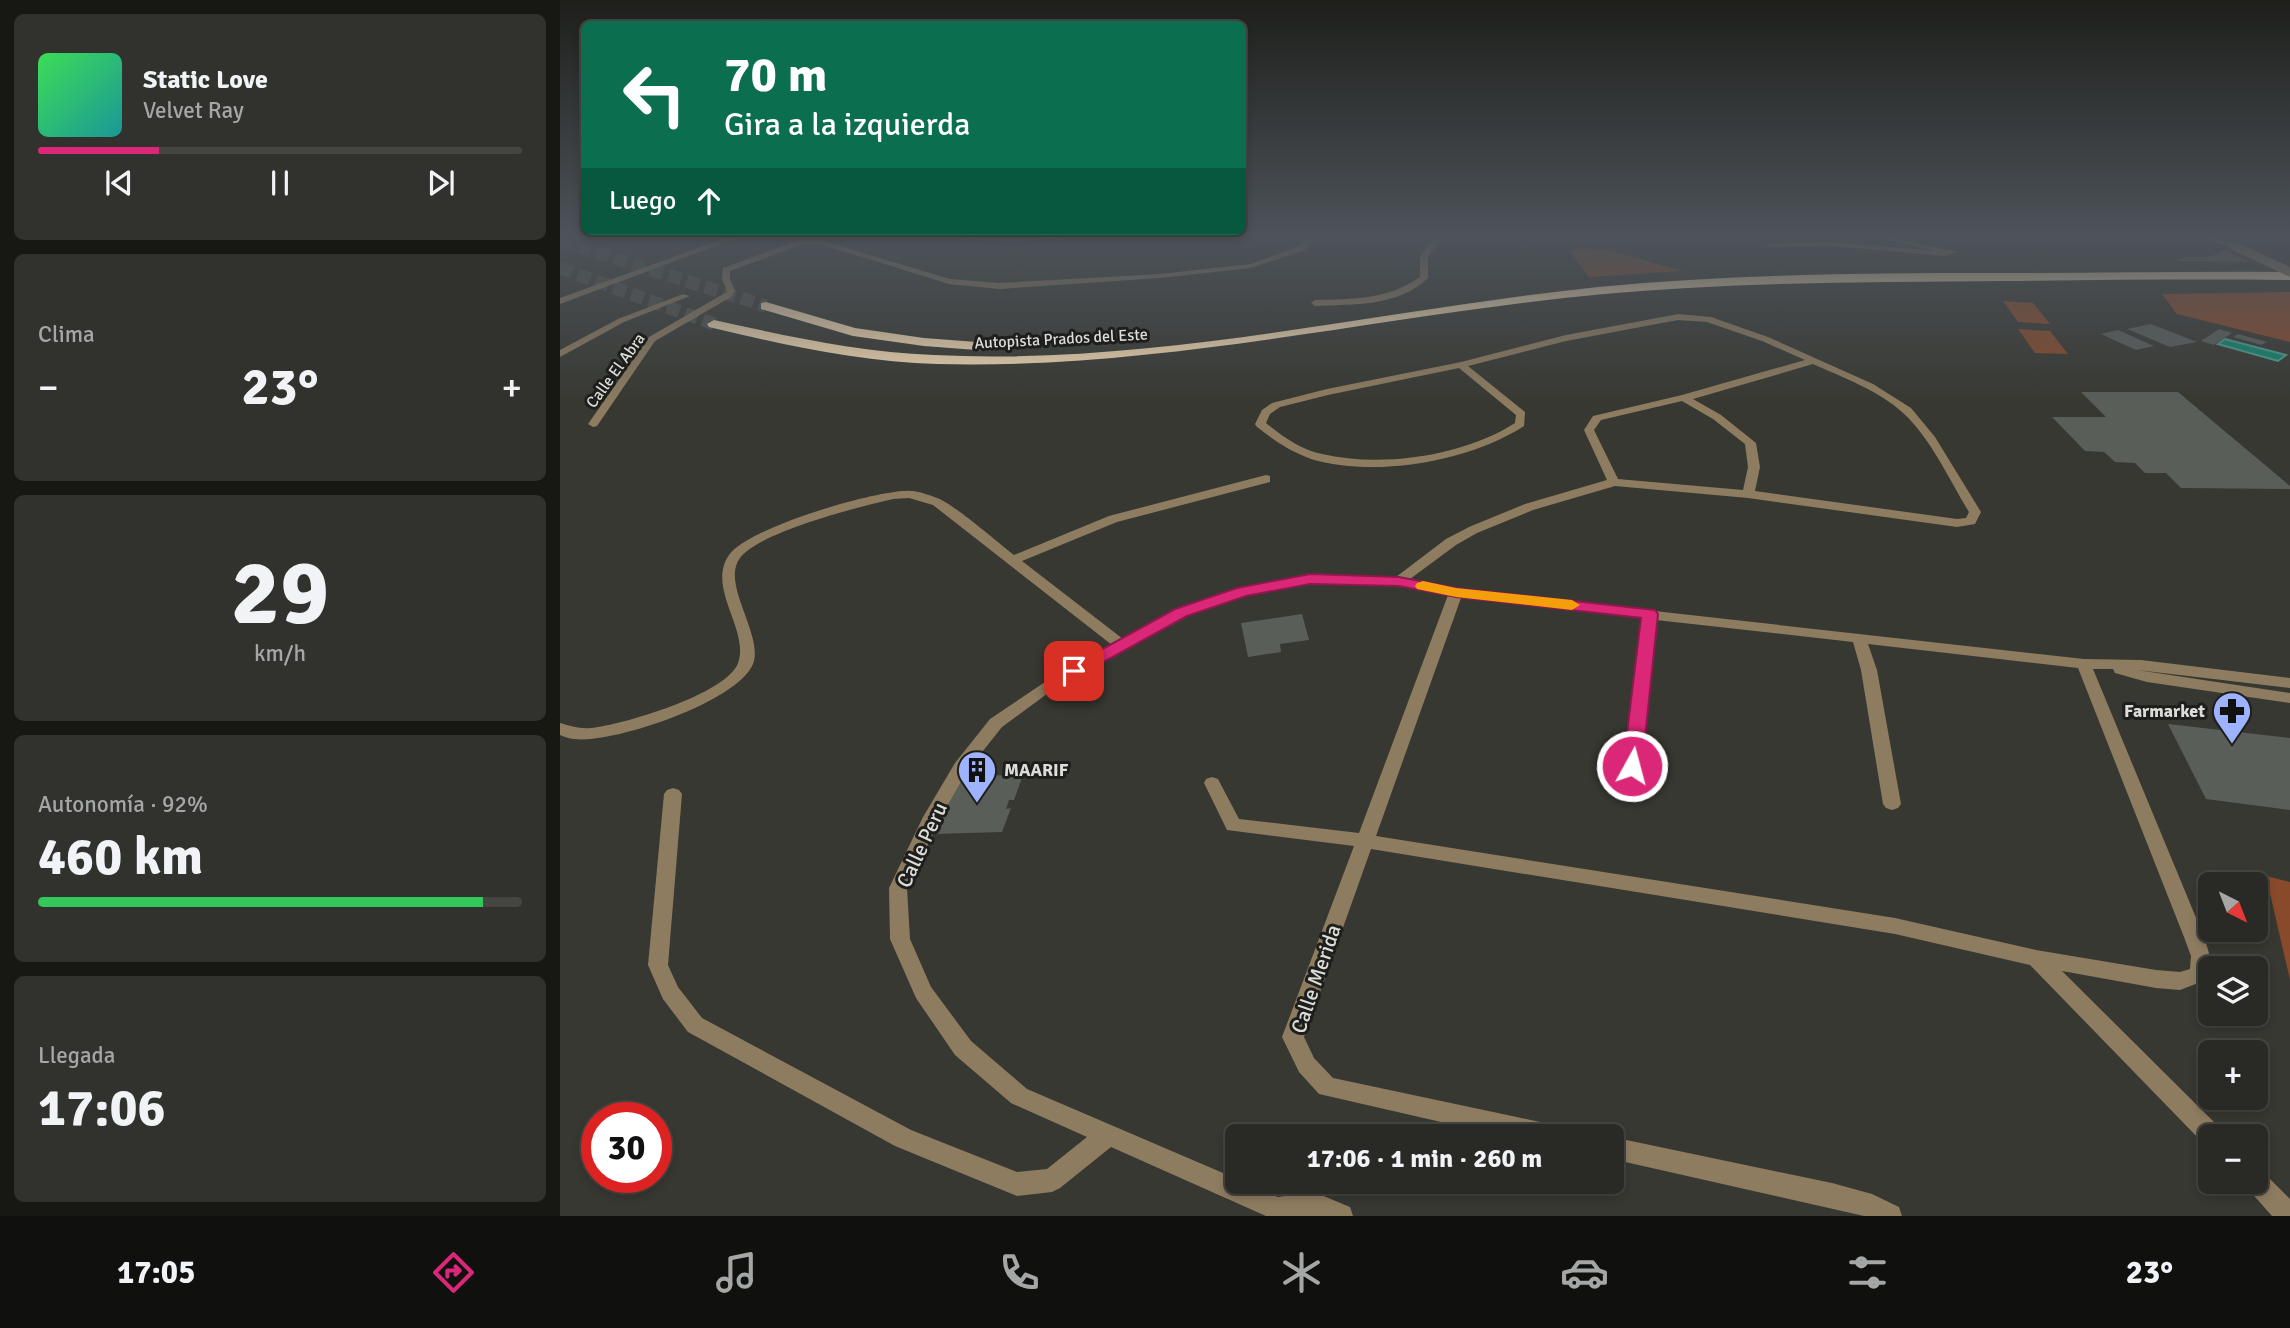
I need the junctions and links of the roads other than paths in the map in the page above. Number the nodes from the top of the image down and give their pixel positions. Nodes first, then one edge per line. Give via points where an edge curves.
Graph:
1 (583, 293) edge
2 (729, 293) edge
3 (1401, 293) edge
4 (1514, 293) edge
5 (1596, 293) edge
6 (686, 296) dead end
7 (560, 301) edge
8 (1315, 303) dead end
9 (766, 306) tunnel mouth
10 (714, 324) tunnel mouth
11 (560, 354) edge
12 (1810, 362) junction
13 (1461, 365) junction
14 (1684, 398) junction
15 (593, 424) dead end
16 (1266, 479) dead end
17 (1614, 482) junction
18 (1748, 494) junction
19 (1011, 561) junction
20 (1399, 581) junction
21 (1456, 593) junction
22 (1650, 614) junction
23 (1859, 637) junction
24 (1121, 645) junction
25 (2090, 664) junction
26 (2290, 683) edge
27 (2290, 698) edge
28 (560, 728) edge
29 (1632, 766) dead end
30 (1212, 783) dead end
31 (673, 794) dead end
32 (1892, 804) dead end
33 (1366, 841) junction
34 (2036, 958) junction
35 (1498, 1124) edge
36 (2200, 1124) edge
37 (1107, 1136) junction
38 (1624, 1151) edge
39 (2268, 1194) edge
40 (1281, 1212) edge
41 (1341, 1216) edge
42 (1890, 1216) edge
43 (2289, 1216) edge

1 - 7 street
2 - 15 street, Calle El Abra via 652,339
3 - 8 street via 1377,300
4 - 9 highway, Autopista Prados del Este via 1178,340 1052,348 887,338
5 - 10 highway, Autopista Prados del Este via 1188,347 1033,359 914,359 841,353
6 - 11 street via 595,331
12 - 13 street via 1765,339 1708,319 1678,317 1566,338
12 - 14 street
12 - 18 street via 1869,386 1907,410 1975,512 1971,521 1957,523
13 - 13 street via 1276,405 1260,424 1275,437 1318,457 1350,462 1393,462 1505,437 1520,424 1521,414
14 - 17 street via 1597,418 1589,430
14 - 18 street via 1750,443 1755,467
16 - 19 street via 1112,519
17 - 18 street
17 - 20 street via 1529,507 1473,530
19 - 24 street
19 - 28 street via 937,502 909,494 872,500 774,532 751,542 728,566 746,648 746,663 739,675 701,698 639,723 574,734
20 - 21 street, Calle Peru
20 - 24 street, Calle Peru via 1310,579 1242,592 1181,613
21 - 22 street, Calle Peru
21 - 33 street, Calle Merida
22 - 23 street, Calle Peru
22 - 29 street
23 - 25 street, Calle Peru
23 - 32 street
24 - 37 street, Calle Peru via 1050,685 996,723 961,767 898,888 900,939 923,992 963,1048 1019,1096
25 - 26 street via 2141,665
25 - 27 street
25 - 34 street via 2201,956 2199,974 2180,981 2156,979
30 - 33 street via 1233,825
31 - 37 street via 658,965 670,993 695,1024 903,1138 1017,1184 1052,1180
33 - 34 street via 1895,926
33 - 35 street, Calle Merida via 1293,1037 1299,1056 1327,1087
34 - 36 street
37 - 40 street, Calle Peru
38 - 42 street via 1832,1195
39 - 43 street
40 - 41 street, Calle Peru via 1314,1204

